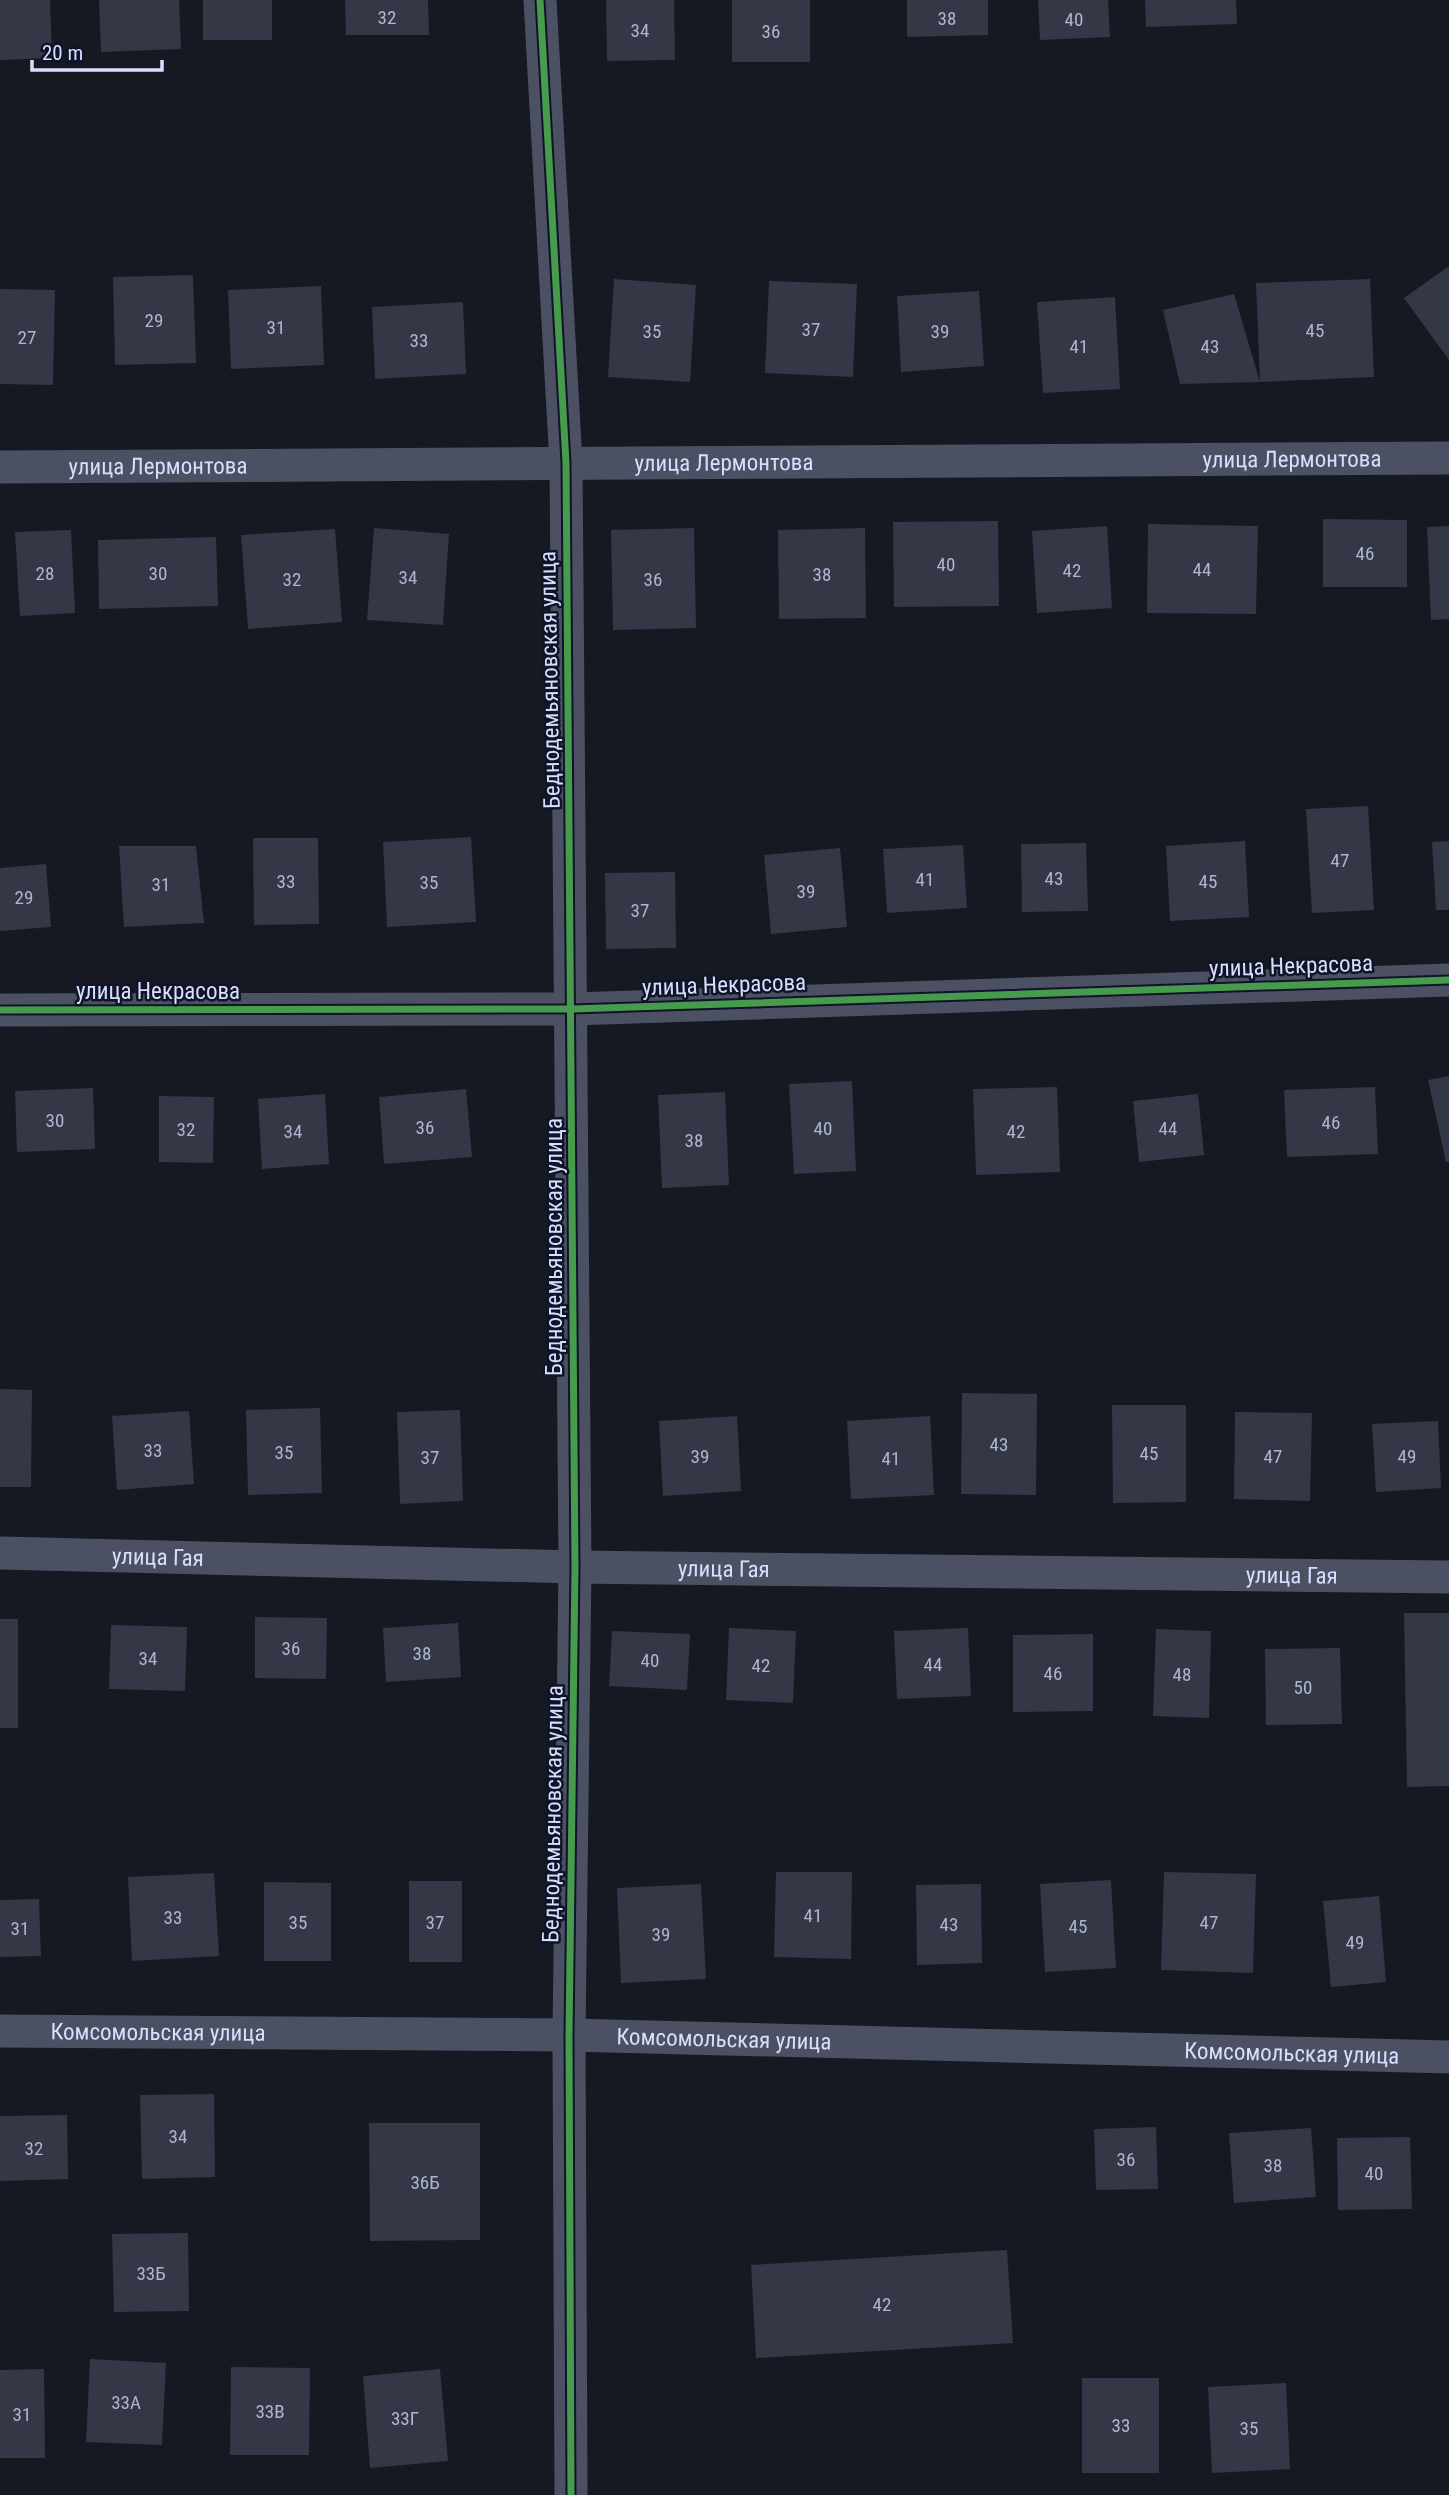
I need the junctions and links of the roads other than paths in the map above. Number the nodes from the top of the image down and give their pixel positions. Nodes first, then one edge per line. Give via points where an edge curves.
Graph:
1 (540, 0) edge
2 (1449, 458) edge
3 (566, 463) junction
4 (0, 467) edge
5 (1449, 980) edge
6 (572, 1009) junction
7 (0, 1010) edge
8 (0, 1553) edge
9 (575, 1567) junction
10 (1449, 1577) edge
11 (0, 2031) edge
12 (569, 2035) junction
13 (1449, 2057) edge
14 (571, 2495) edge

1 - 3 street, Беднодемьяновская улица
2 - 3 street, улица Лермонтова
3 - 4 street, улица Лермонтова
3 - 6 street, Беднодемьяновская улица
5 - 6 street, улица Некрасова
6 - 7 street, улица Некрасова
6 - 9 street, Беднодемьяновская улица
8 - 9 street, улица Гая
9 - 10 street, улица Гая
9 - 12 street, Беднодемьяновская улица
11 - 12 street, Комсомольская улица
12 - 13 street, Комсомольская улица
12 - 14 street, Беднодемьяновская улица

